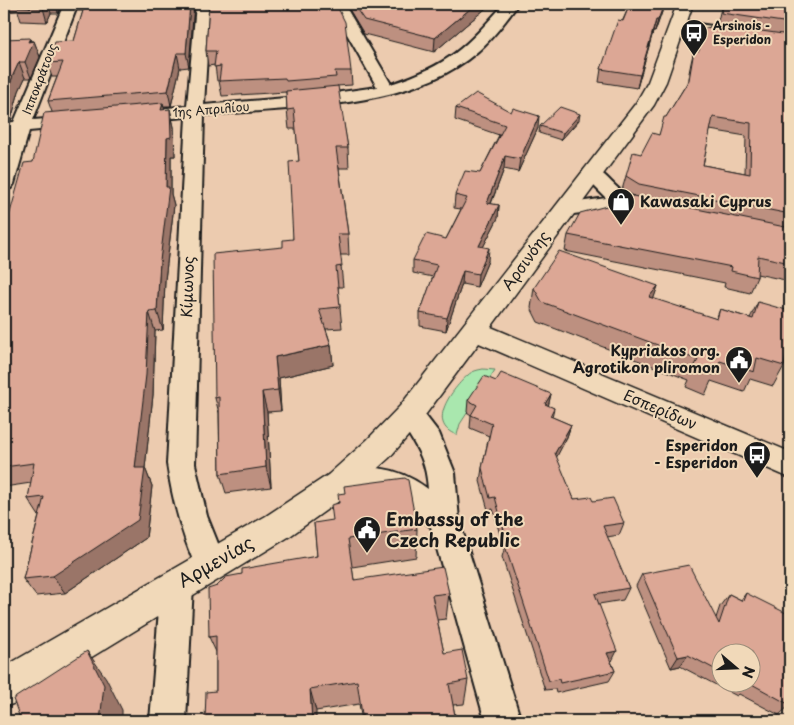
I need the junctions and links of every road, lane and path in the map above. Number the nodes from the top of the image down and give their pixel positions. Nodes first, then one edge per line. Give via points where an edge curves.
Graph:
1 (70, 4) edge
2 (203, 4) edge
3 (337, 4) edge
4 (511, 4) edge
5 (685, 4) edge
6 (677, 25) junction
7 (790, 42) edge
8 (387, 90) junction
9 (195, 111) junction
10 (118, 118) edge
11 (89, 121) edge
12 (12, 128) edge
13 (592, 174) junction
14 (4, 184) edge
15 (629, 204) junction
16 (565, 208) junction
17 (667, 212) edge
18 (475, 331) junction
19 (410, 414) junction
20 (790, 465) edge
21 (339, 484) junction
22 (444, 520) junction
23 (211, 566) junction
24 (177, 585) junction
25 (4, 688) edge
26 (168, 721) edge
27 (503, 721) edge

1 - 12 street, Ιπποκράτους
2 - 9 street, Κίμωνος
3 - 8 street
4 - 8 street, 1ης Απριλίου via 461,58 424,77
5 - 6 main road, Αρσινόης
6 - 7 street
6 - 13 main road, Αρσινόης via 649,99
8 - 9 street, 1ης Απριλίου via 349,97
9 - 10 street, 1ης Απριλίου
9 - 23 street, Κίμωνος via 181,464 199,541
11 - 12 street
12 - 14 street, Ιπποκράτους
13 - 15 street via 615,196
13 - 16 main road, Αρσινόης
15 - 16 street
15 - 17 street
16 - 18 main road, Αρσινόης
18 - 19 main road, Αρσινόης
18 - 20 main road, Εσπερίδων
19 - 21 main road, Αρμενίας
19 - 22 street via 429,441 441,472
21 - 22 street via 360,478 382,478 400,485
21 - 23 main road, Αρμενίας
22 - 27 street
23 - 24 main road, Αρμενίας
24 - 25 main road, Αρμενίας
24 - 26 street

